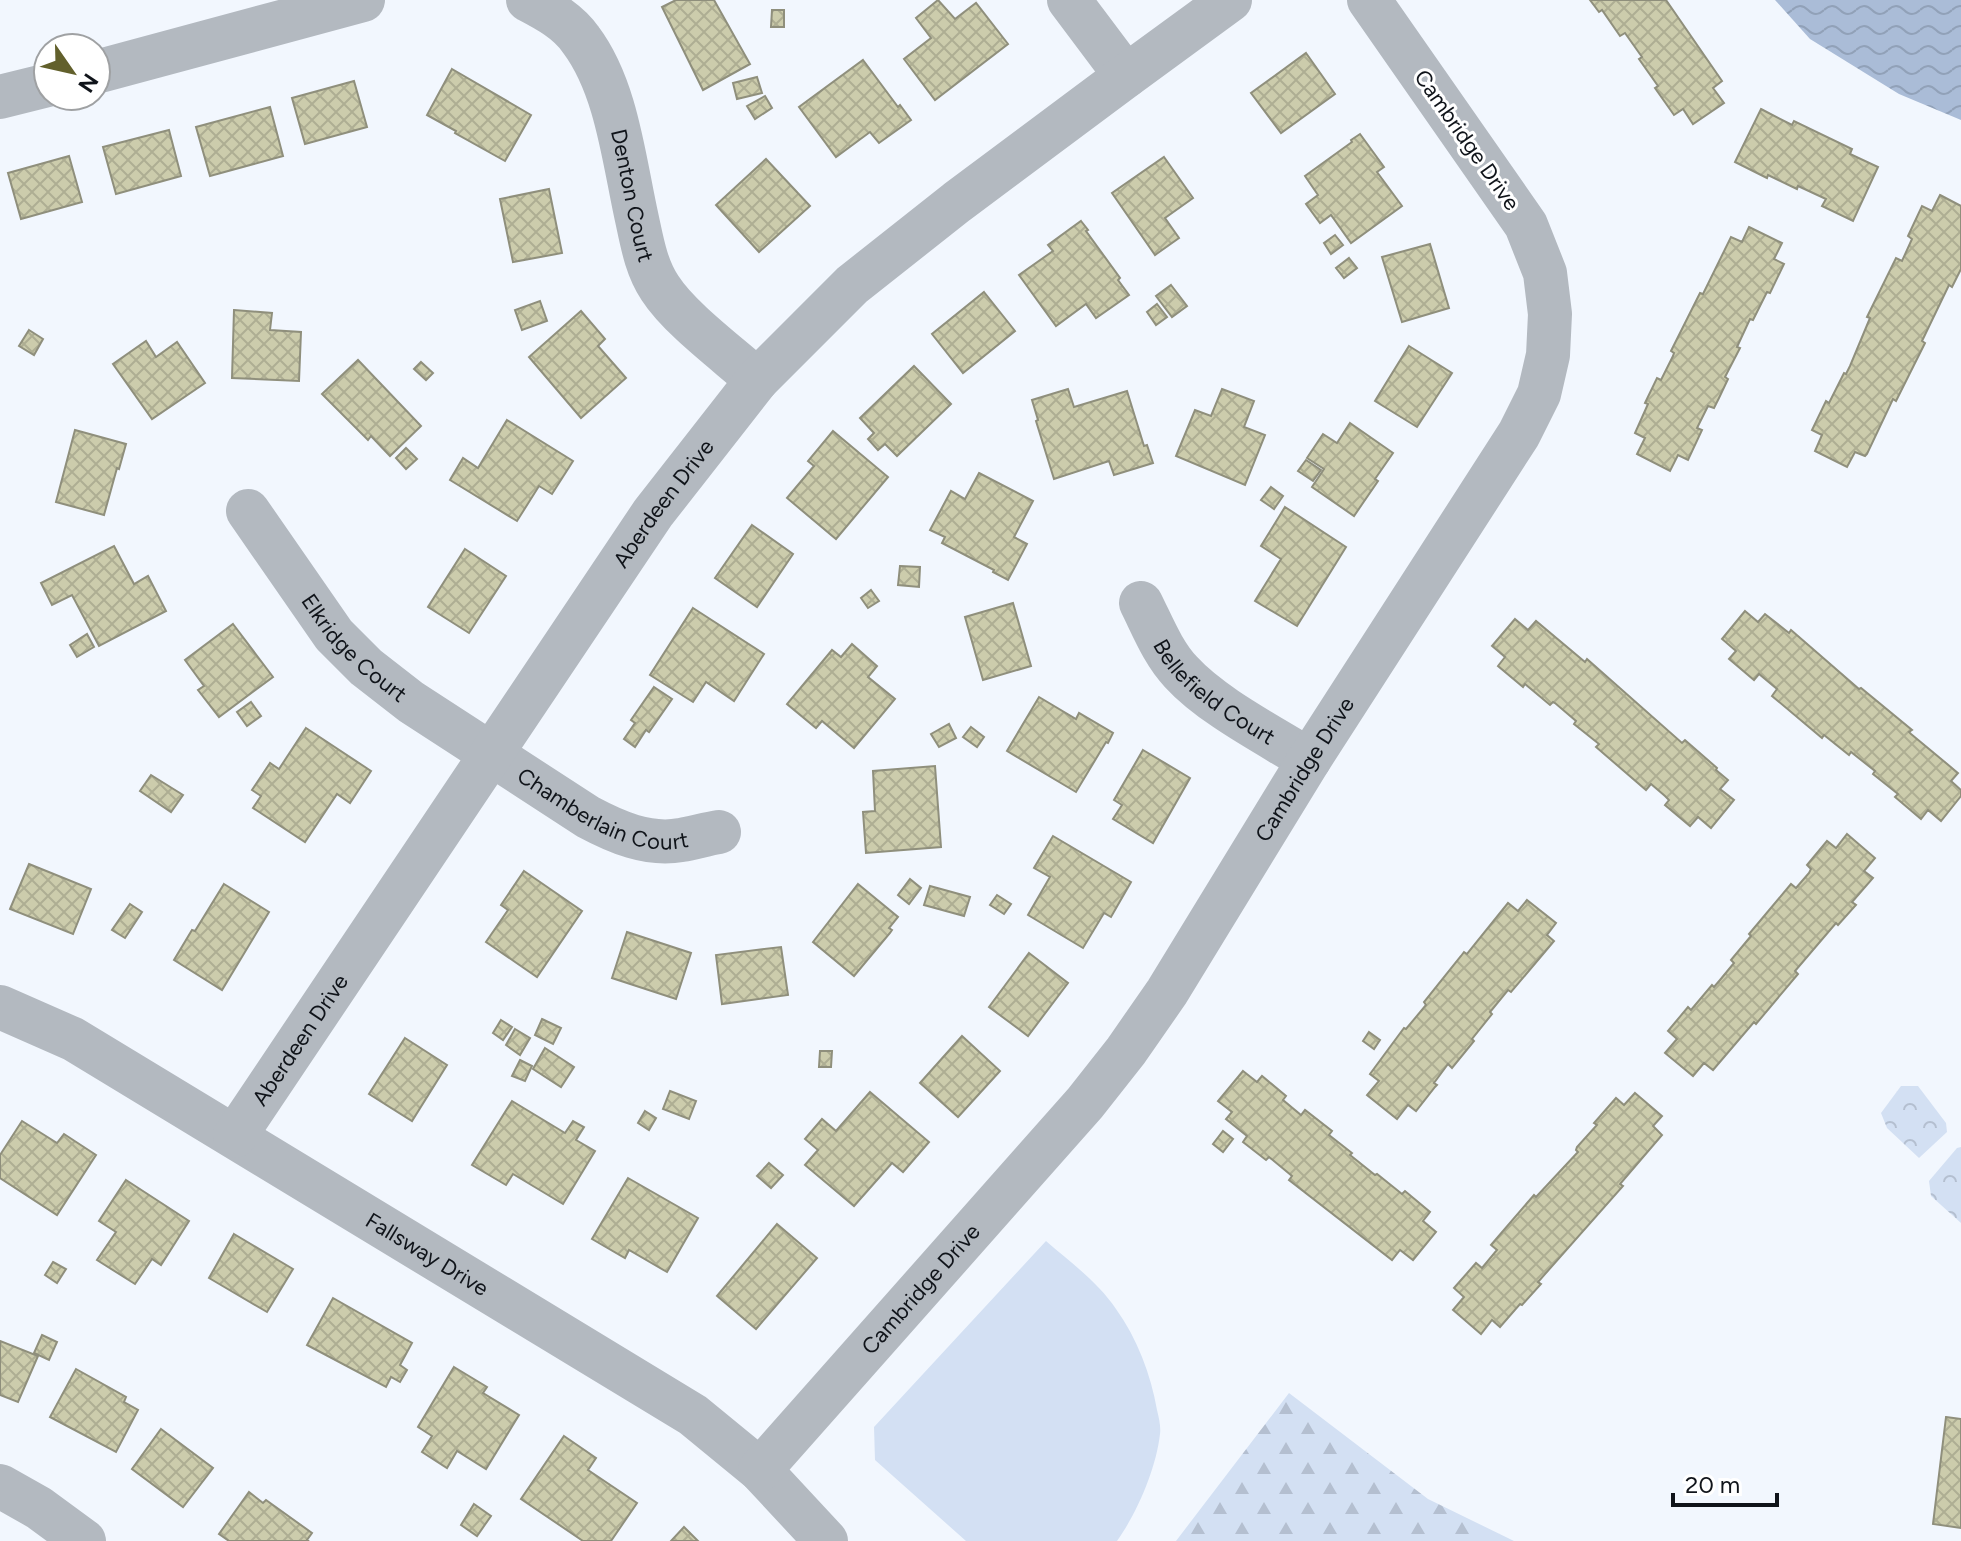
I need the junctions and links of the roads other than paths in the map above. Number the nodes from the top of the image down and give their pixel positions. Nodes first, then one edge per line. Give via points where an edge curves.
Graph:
1 (363, 0) edge
2 (528, 0) edge
3 (1069, 0) edge
4 (1230, 0) edge
5 (1369, 0) edge
6 (112, 68) edge
7 (1126, 76) junction
8 (32, 89) edge
9 (0, 97) edge
10 (757, 380) junction
11 (248, 511) dead end
12 (1141, 603) dead end
13 (491, 754) junction
14 (1309, 760) junction
15 (719, 832) dead end
16 (0, 1007) edge
17 (235, 1136) junction
18 (760, 1470) junction
19 (0, 1486) edge
20 (84, 1541) edge
21 (826, 1541) edge

1 - 6 street
2 - 10 street, Denton Court via 552,12 580,38 597,68 612,104 645,257 660,288
3 - 7 street
4 - 7 street, Aberdeen Drive
5 - 14 street, Cambridge Drive via 1526,225 1545,273 1548,355 1539,394 1519,434
7 - 10 street, Aberdeen Drive via 852,285
8 - 9 street
10 - 13 street, Aberdeen Drive via 653,513
11 - 13 street, Elkridge Court via 355,657 411,702
12 - 14 street, Bellefield Court via 1181,672 1208,696
13 - 15 street, Chamberlain Court via 615,832 677,841
13 - 17 street, Aberdeen Drive
14 - 18 street, Cambridge Drive via 1126,1051
16 - 17 street, Fallsway Drive via 73,1039
17 - 18 street, Fallsway Drive via 693,1415
18 - 21 street, Fallsway Drive
19 - 20 street

